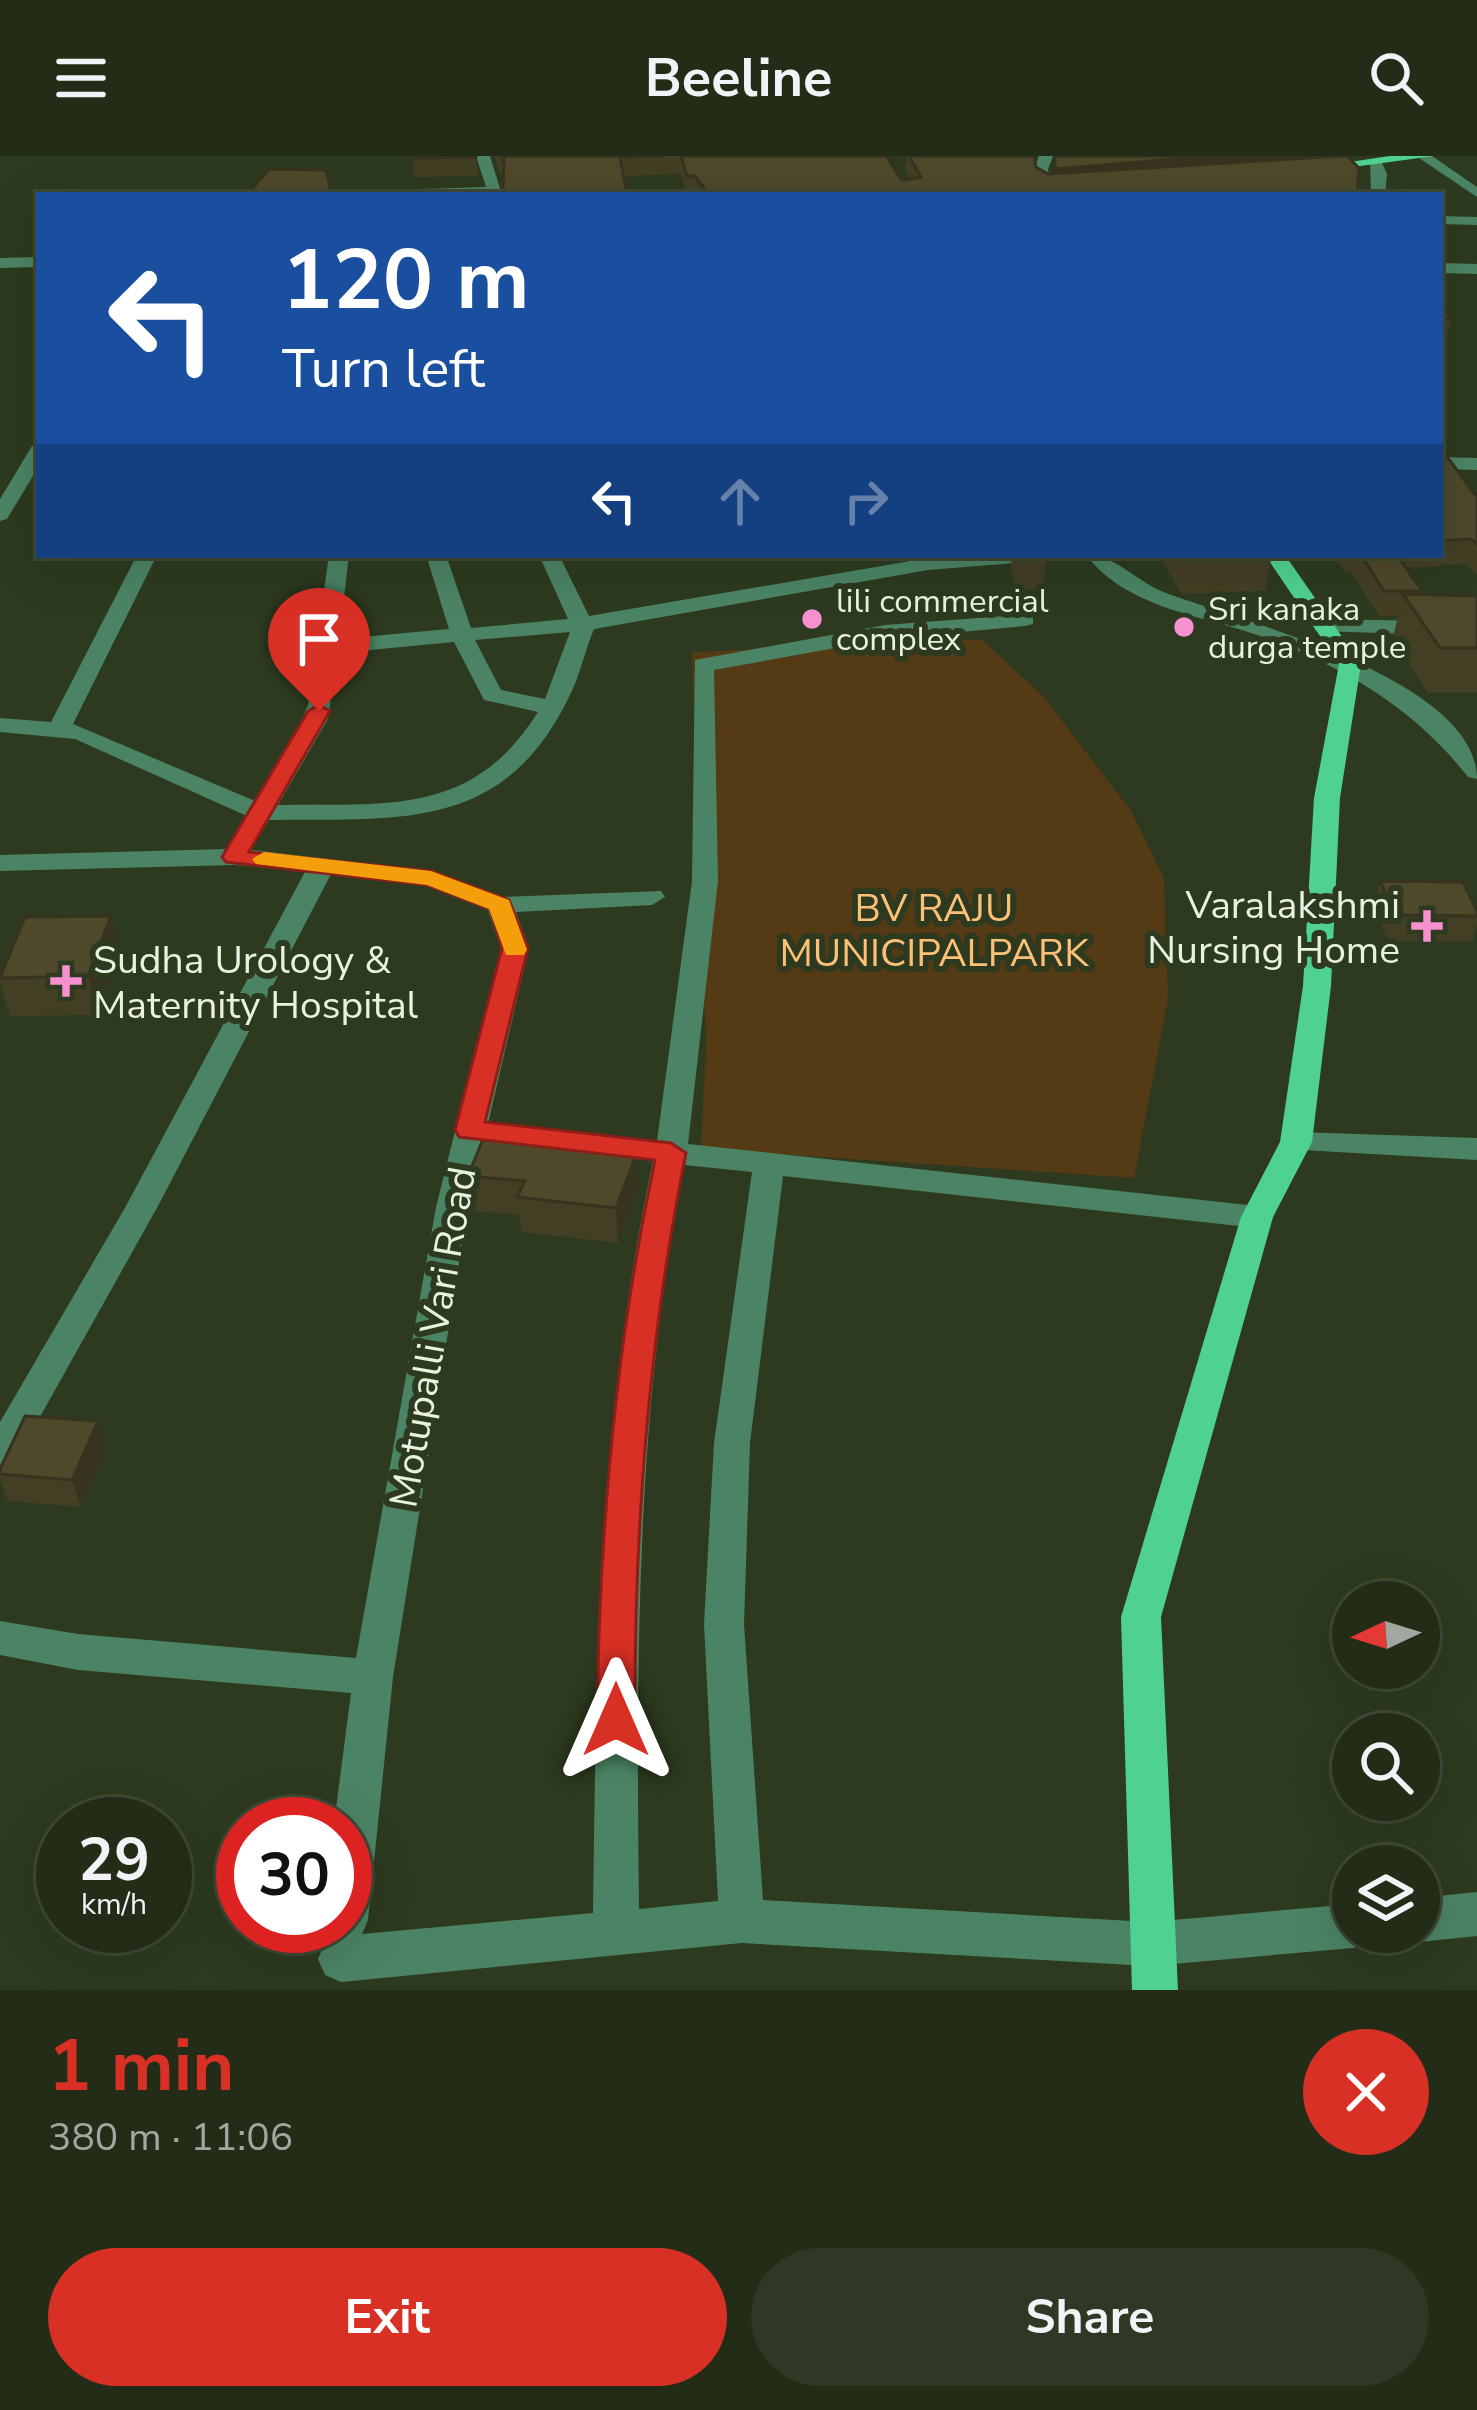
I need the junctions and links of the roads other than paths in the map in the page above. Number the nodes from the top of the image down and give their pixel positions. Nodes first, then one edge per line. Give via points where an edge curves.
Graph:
1 (482, 156) edge
2 (1046, 156) edge
3 (1425, 156) edge
4 (1381, 160) edge
5 (1297, 169) edge
6 (1069, 184) edge
7 (1436, 188) dead end
8 (1050, 190) edge
9 (1474, 191) edge
10 (494, 192) edge
11 (1378, 192) edge
12 (1443, 220) edge
13 (1477, 221) edge
14 (36, 262) edge
15 (0, 263) edge
16 (1443, 268) edge
17 (1477, 269) edge
18 (1443, 463) edge
19 (1477, 464) edge
20 (34, 468) edge
21 (0, 515) edge
22 (146, 558) edge
23 (338, 558) edge
24 (437, 558) edge
25 (550, 558) edge
26 (983, 558) edge
27 (1098, 558) edge
28 (1277, 558) edge
29 (870, 564) edge
30 (1025, 619) dead end
31 (583, 624) junction
32 (1324, 626) junction
33 (1477, 629) edge
34 (463, 638) junction
35 (329, 647) junction
36 (1350, 664) junction
37 (552, 708) junction
38 (0, 724) edge
39 (61, 727) junction
40 (1477, 772) edge
41 (261, 813) junction
42 (234, 857) junction
43 (0, 863) edge
44 (322, 865) junction
45 (652, 897) dead end
46 (500, 905) junction
47 (469, 1130) junction
48 (1296, 1142) junction
49 (1477, 1149) edge
50 (671, 1153) junction
51 (769, 1162) junction
52 (1257, 1217) junction
53 (0, 1455) edge
54 (0, 1637) edge
55 (373, 1678) junction
56 (359, 1797) edge
57 (1477, 1915) edge
58 (1440, 1918) edge
59 (742, 1921) junction
60 (1332, 1928) edge
61 (616, 1933) junction
62 (1150, 1944) junction
63 (372, 1947) edge
64 (1155, 1990) edge

1 - 10 street
2 - 8 street via 1041,169
3 - 4 main road
3 - 9 street
4 - 5 main road
4 - 11 street
6 - 8 main road
7 - 9 street
12 - 13 street
14 - 15 street
16 - 17 street
18 - 19 street
20 - 21 street
22 - 39 street
23 - 35 street
24 - 34 street
25 - 31 street
26 - 29 street
27 - 36 street via 1159,599
28 - 32 main road
29 - 31 street
30 - 50 street via 885,632 703,665 705,881
31 - 34 street
31 - 37 street
32 - 33 street
32 - 36 main road
34 - 35 street
34 - 37 street via 492,695
35 - 41 street via 319,711
36 - 40 street via 1460,747
36 - 48 main road via 1327,798 1317,986
37 - 41 street via 522,752 481,788 369,810
38 - 39 street
39 - 41 street
41 - 42 street
42 - 43 street
42 - 44 street
44 - 46 street via 431,879
44 - 53 street
45 - 46 street
46 - 47 street, Motupalli Vari Road via 515,948
47 - 50 street
47 - 55 street, Motupalli Vari Road
48 - 49 street
48 - 52 main road
50 - 51 street
50 - 61 street via 645,1279 616,1634
51 - 52 street
51 - 59 street via 732,1443 724,1624
52 - 62 main road via 1141,1617
54 - 55 street via 78,1652
55 - 56 street, Motupalli Vari Road
57 - 58 street
59 - 61 street
59 - 62 street
60 - 62 street
61 - 63 street
62 - 64 main road

